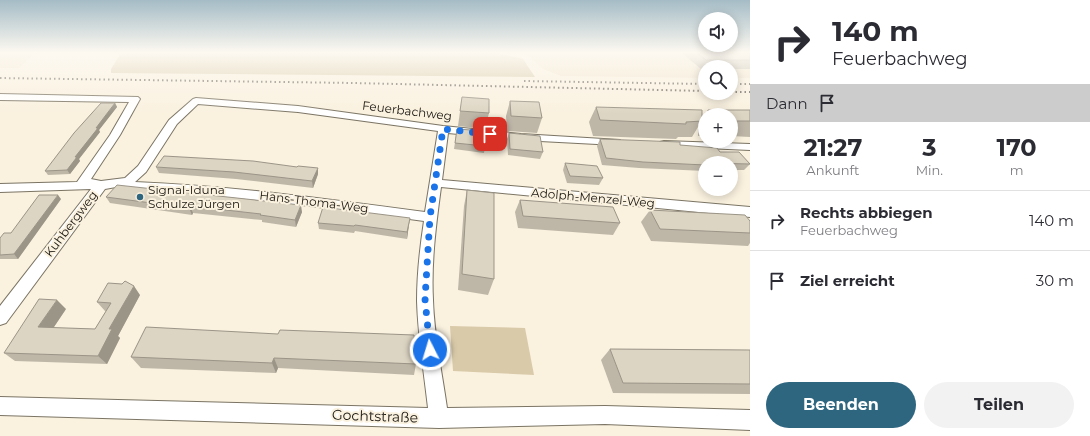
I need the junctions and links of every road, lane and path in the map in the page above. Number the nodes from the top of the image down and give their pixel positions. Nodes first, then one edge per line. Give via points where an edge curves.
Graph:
1 (0, 97) edge
2 (443, 129) junction
3 (623, 142) edge
4 (654, 144) edge
5 (750, 147) edge
6 (436, 183) junction
7 (101, 185) junction
8 (0, 188) edge
9 (750, 212) edge
10 (430, 217) junction
11 (0, 318) edge
12 (0, 406) edge
13 (439, 418) junction
14 (750, 420) edge

1 - 7 street, Kuhbergweg via 135,99 115,135 83,182
2 - 3 street, Feuerbachweg via 521,137
2 - 6 street
2 - 7 street, Feuerbachweg via 298,109 196,101 173,122 142,169 128,182
4 - 5 street
6 - 9 street, Adolph-Menzel-Weg
6 - 10 street
7 - 8 street
7 - 10 street, Hans-Thoma-Weg via 260,195
7 - 11 street, Kuhbergweg
10 - 13 street via 425,299
12 - 13 street, Gochtstraße
13 - 14 street, Gochtstraße via 605,415

